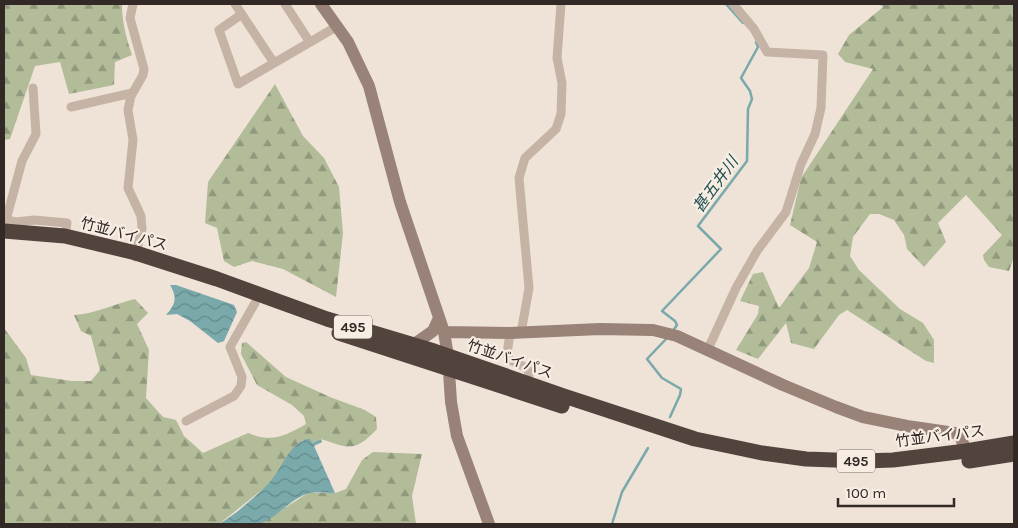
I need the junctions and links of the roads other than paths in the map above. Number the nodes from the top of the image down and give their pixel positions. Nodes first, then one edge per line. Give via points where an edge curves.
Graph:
1 (133, 4) edge
2 (235, 4) edge
3 (285, 4) edge
4 (321, 4) edge
5 (561, 4) edge
6 (732, 4) edge
7 (242, 14) junction
8 (336, 27) junction
9 (309, 41) junction
10 (274, 63) junction
11 (33, 88) dead end
12 (132, 93) junction
13 (71, 107) dead end
14 (4, 231) edge
15 (65, 236) junction
16 (4, 239) edge
17 (135, 256) junction
18 (255, 302) junction
19 (439, 318) junction
20 (444, 332) junction
21 (515, 333) junction
22 (413, 344) junction
23 (708, 349) junction
24 (448, 362) junction
25 (528, 383) junction
26 (186, 421) dead end
27 (1014, 442) edge
28 (966, 451) junction
29 (1014, 454) edge
30 (490, 524) edge

1 - 12 street via 130,18 144,69
2 - 7 street
3 - 9 street
4 - 8 street
5 - 21 street via 557,51 562,83 560,114 556,129 525,158 519,178 529,288
6 - 23 street via 754,29 767,52 823,55 821,108 815,134 800,164 786,212 736,288
7 - 10 street
7 - 10 street via 219,30 238,84
8 - 9 street
8 - 19 street via 348,42 370,86 400,202
9 - 10 street
11 - 15 street via 36,134 22,161 6,220 67,223
12 - 13 street
12 - 17 street via 128,110 133,140 128,188 141,216 142,228
14 - 15 highway, 竹並バイパス / 495
15 - 17 highway, 竹並バイパス / 495
16 - 17 highway, 竹並バイパス / 495
17 - 18 highway, 竹並バイパス / 495
17 - 22 highway, 竹並バイパス / 495 via 217,279 327,319
18 - 24 highway, 竹並バイパス / 495 via 319,326
18 - 26 street via 230,347 242,377 241,386 234,396
19 - 20 street
19 - 22 street via 433,331
20 - 21 street
20 - 24 street
21 - 23 street via 653,330
21 - 25 street via 507,354 510,360 527,368
22 - 24 highway, 竹並バイパス / 495
23 - 28 street via 854,414 955,433 964,442
24 - 25 highway, 竹並バイパス / 495
24 - 29 highway, 竹並バイパス / 495 via 693,447 781,464 864,470
24 - 30 street via 457,436
25 - 28 highway, 竹並バイパス / 495 via 694,439 762,453 806,459 863,461
27 - 28 highway, 竹並バイパス / 495

